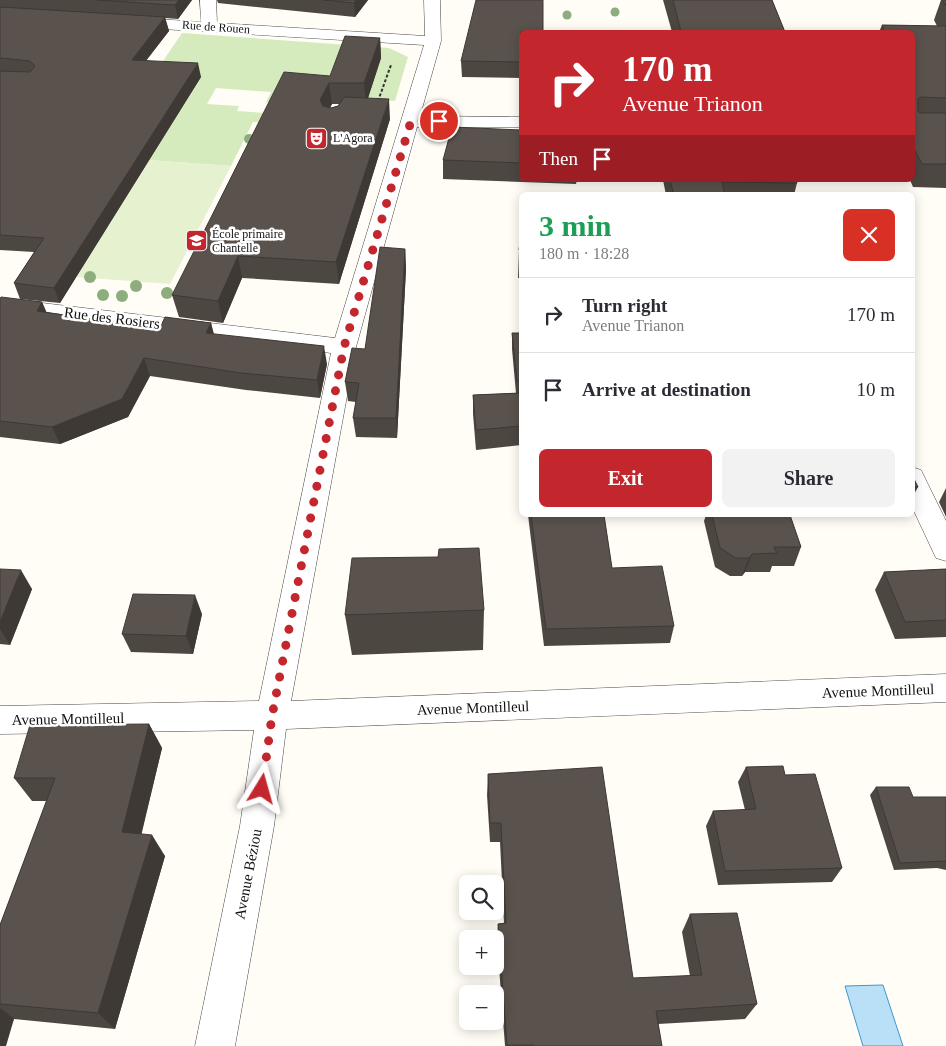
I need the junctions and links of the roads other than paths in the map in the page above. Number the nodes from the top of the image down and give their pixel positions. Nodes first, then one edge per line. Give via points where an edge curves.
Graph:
1 (208, 0) edge
2 (432, 0) edge
3 (110, 20) edge
4 (209, 26) junction
5 (433, 41) junction
6 (375, 111) edge
7 (412, 117) junction
8 (519, 122) edge
9 (0, 305) edge
10 (344, 347) junction
11 (915, 483) edge
12 (946, 550) edge
13 (946, 688) edge
14 (272, 716) junction
15 (0, 720) edge
16 (215, 1046) edge

1 - 4 street
2 - 5 street, Avenue Béziou
3 - 4 street, Rue de Rouen
4 - 5 street, Rue de Rouen
5 - 7 street, Avenue Béziou
6 - 7 street
7 - 8 street
7 - 10 street, Avenue Béziou
9 - 10 street, Rue des Rosiers
10 - 14 street, Avenue Béziou
11 - 12 street
13 - 14 street, Avenue Montilleul
14 - 15 street, Avenue Montilleul
14 - 16 street, Avenue Béziou via 257,826

